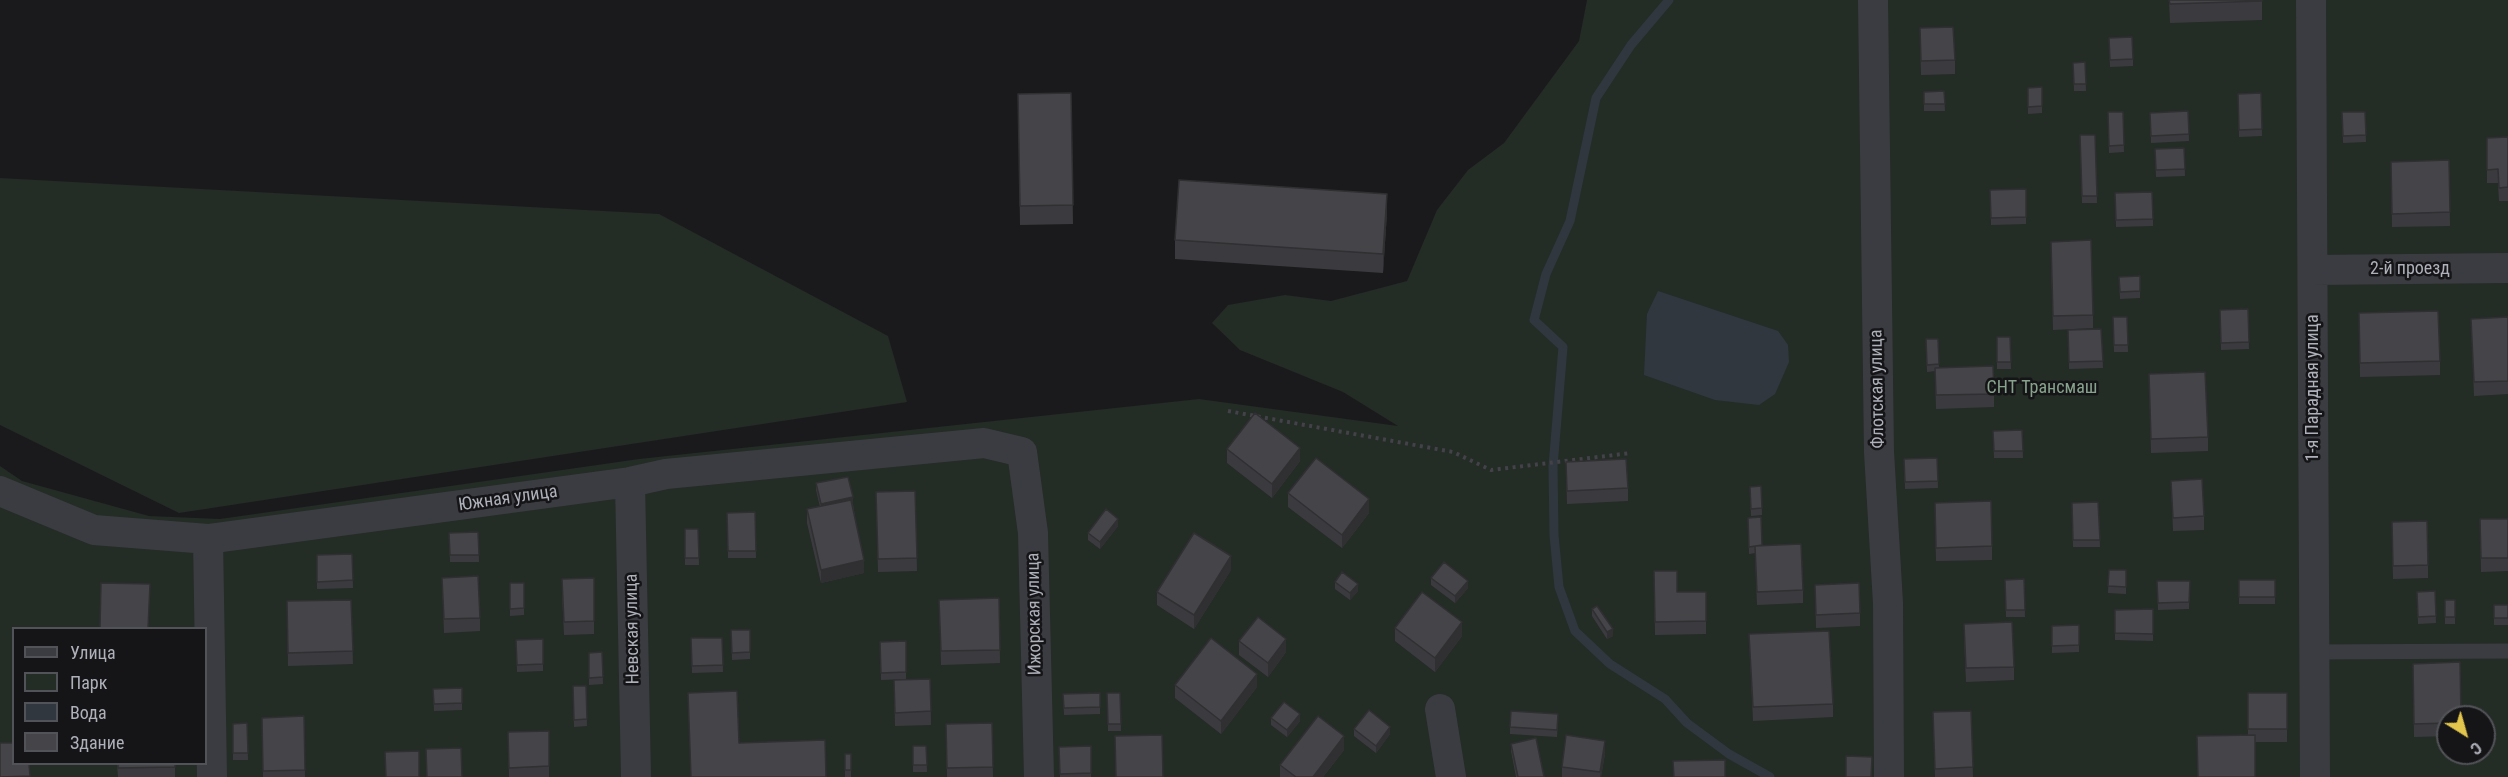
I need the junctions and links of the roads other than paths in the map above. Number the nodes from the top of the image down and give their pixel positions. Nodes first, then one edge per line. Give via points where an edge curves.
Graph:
1 (1873, 0) edge
2 (2311, 0) edge
3 (2508, 268) edge
4 (2313, 270) junction
5 (1022, 452) joint
6 (630, 482) junction
7 (0, 491) edge
8 (208, 539) junction
9 (2508, 651) edge
10 (2314, 652) junction
11 (1440, 709) dead end
12 (212, 777) edge
13 (636, 777) edge
14 (1039, 777) edge
15 (1451, 777) edge
16 (1889, 777) edge
17 (2315, 777) edge

1 - 16 street, Флотская улица via 1879,452 1888,603
2 - 4 street, 1-я Парадная улица
3 - 4 street, 2-й проезд
4 - 10 street, 1-я Парадная улица
5 - 6 street, Южная улица via 984,443 666,474
5 - 14 street, Ижорская улица via 1033,533
6 - 8 street, Южная улица
6 - 13 street, Невская улица
7 - 8 street, Южная улица via 94,530
8 - 12 street
9 - 10 lane
10 - 17 street, 1-я Парадная улица
11 - 15 street

